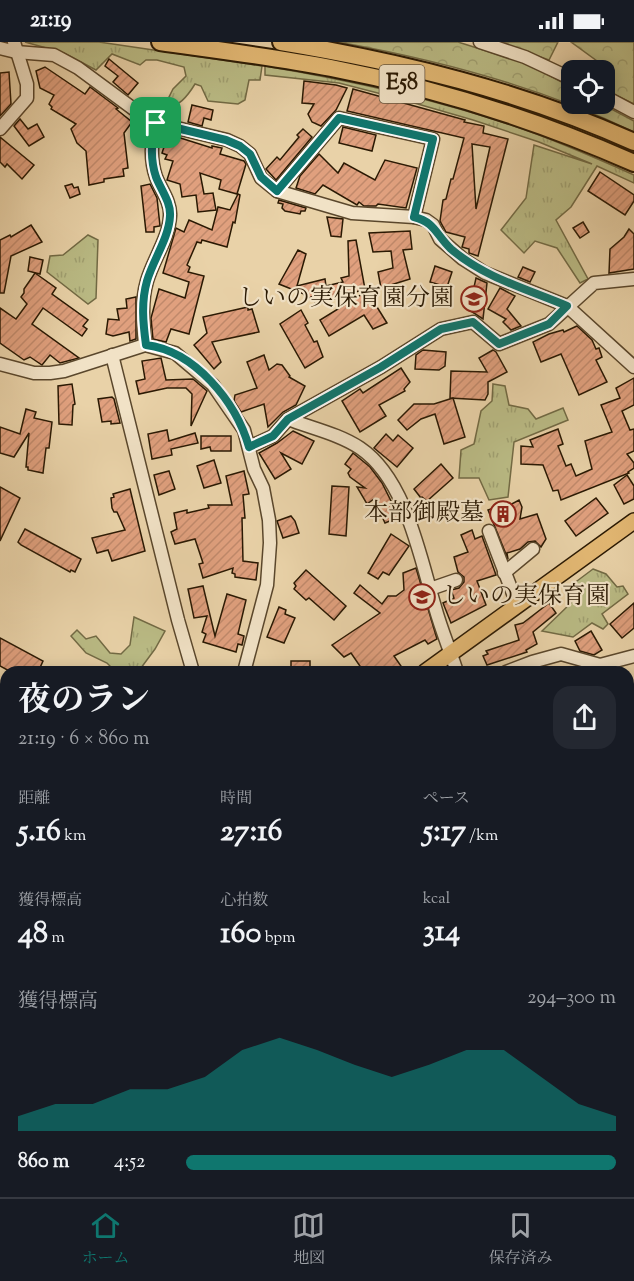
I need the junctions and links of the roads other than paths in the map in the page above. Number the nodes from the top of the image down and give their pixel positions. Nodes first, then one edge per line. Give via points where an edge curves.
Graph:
1 (160, 42) edge
2 (280, 42) edge
3 (480, 42) edge
4 (15, 46) edge
5 (0, 48) edge
6 (561, 74) edge
7 (615, 102) edge
8 (634, 111) edge
9 (156, 123) junction
10 (0, 129) edge
11 (634, 142) edge
12 (634, 163) edge
13 (277, 191) junction
14 (414, 217) junction
15 (634, 279) edge
16 (567, 306) junction
17 (146, 345) junction
18 (112, 355) junction
19 (0, 364) edge
20 (634, 367) edge
21 (288, 419) junction
22 (249, 447) junction
23 (634, 521) edge
24 (489, 531) dead end
25 (533, 549) dead end
26 (504, 573) junction
27 (456, 580) dead end
28 (430, 589) junction
29 (517, 604) junction
30 (451, 653) junction
31 (634, 656) edge
32 (191, 666) edge
33 (246, 666) edge
34 (433, 666) edge
35 (455, 666) edge
36 (522, 666) edge

1 - 12 highway, E58 via 330,68 412,86 519,118
2 - 11 highway, E58 via 473,82
3 - 6 street
4 - 5 street
4 - 9 street via 54,56 91,76
4 - 10 street via 27,84 27,98
7 - 8 street
9 - 13 street via 240,146 250,154 261,177
9 - 17 street via 152,160 170,215 143,302
13 - 14 street via 352,213
13 - 14 street via 339,118 433,139
14 - 16 street via 433,225 440,239 485,273
15 - 16 street via 594,283
16 - 20 street
16 - 21 street via 549,324 499,344 473,322 441,329
17 - 18 street
17 - 22 street via 176,353 213,385 244,430
18 - 19 street via 50,373
18 - 32 street
21 - 22 street via 273,436
21 - 28 street via 345,440 382,469 408,518
22 - 33 street via 269,519 270,543 267,585
23 - 29 main road
24 - 26 street
25 - 26 street
26 - 29 street
27 - 28 street
28 - 30 street
29 - 30 main road
30 - 34 main road
30 - 35 street
31 - 36 street via 600,665 561,654

